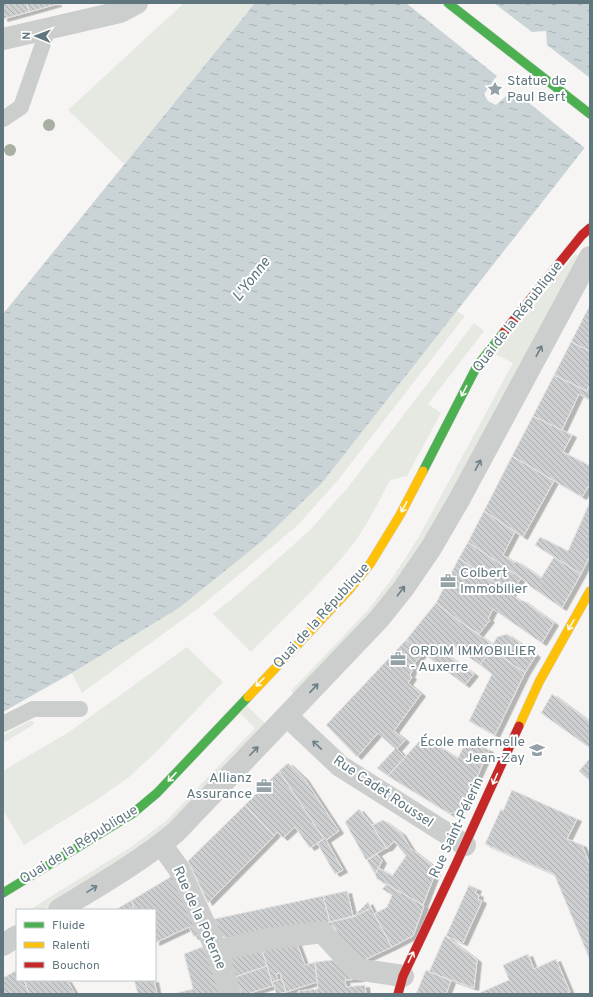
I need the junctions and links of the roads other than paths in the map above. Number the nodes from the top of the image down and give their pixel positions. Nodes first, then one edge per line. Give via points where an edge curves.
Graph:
1 (137, 3) edge
2 (448, 3) edge
3 (48, 29) junction
4 (3, 40) edge
5 (590, 114) edge
6 (3, 119) edge
7 (590, 228) edge
8 (590, 257) edge
9 (590, 591) edge
10 (80, 709) dead end
11 (287, 716) junction
12 (3, 724) edge
13 (162, 844) junction
14 (465, 846) junction
15 (3, 893) edge
16 (61, 909) edge
17 (16, 937) edge
18 (3, 945) edge
19 (217, 951) junction
20 (400, 985) edge
21 (230, 994) edge

1 - 3 street via 120,12
2 - 5 street
3 - 4 street
3 - 6 lane via 21,107
7 -> 15 street, Quai de la République via 477,366 400,515 370,564 348,591 157,793 132,814
11 -> 8 street, Quai de la République via 379,619 431,548
9 -> 14 street, Rue Saint-Pélerin via 539,682
10 - 12 lane via 33,708
13 -> 11 street, Quai de la République
14 -> 11 street, Rue Cadet Roussel via 340,766
16 -> 13 street, Quai de la République
13 - 19 street, Rue de la Poterne via 179,869
20 -> 14 street, Rue Saint-Pélerin
17 - 18 street
19 - 20 street via 268,939 322,932 356,969
19 - 21 street, Rue de la Poterne

